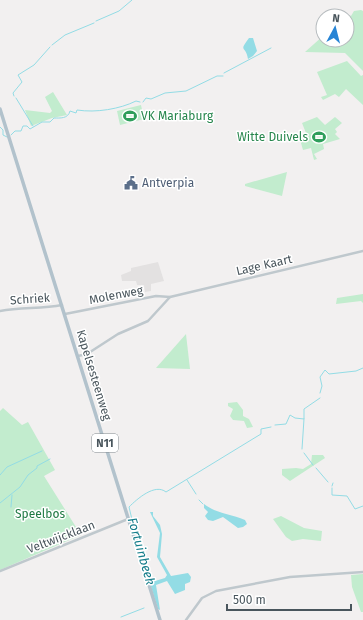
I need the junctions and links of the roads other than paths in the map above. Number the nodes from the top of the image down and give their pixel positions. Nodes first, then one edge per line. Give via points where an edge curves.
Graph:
1 (0, 109) edge
2 (363, 251) edge
3 (170, 297) junction
4 (62, 305) junction
5 (0, 311) edge
6 (65, 314) junction
7 (78, 356) junction
8 (128, 519) junction
9 (0, 571) edge
10 (363, 572) edge
11 (160, 620) edge
12 (186, 620) edge

1 - 4 main road, Kapelsesteenweg / N11
2 - 3 street, Lage Kaart
3 - 6 street, Molenweg via 156,296
3 - 7 street via 148,321 118,334 89,353
4 - 5 street, Schriek
4 - 6 main road, Kapelsesteenweg / N11
6 - 7 main road, Kapelsesteenweg / N11
7 - 8 main road, Kapelsesteenweg / N11
8 - 9 street, Veltwijcklaan
8 - 11 main road, Kapelsesteenweg / N11
10 - 12 street via 290,577 216,592 202,598

